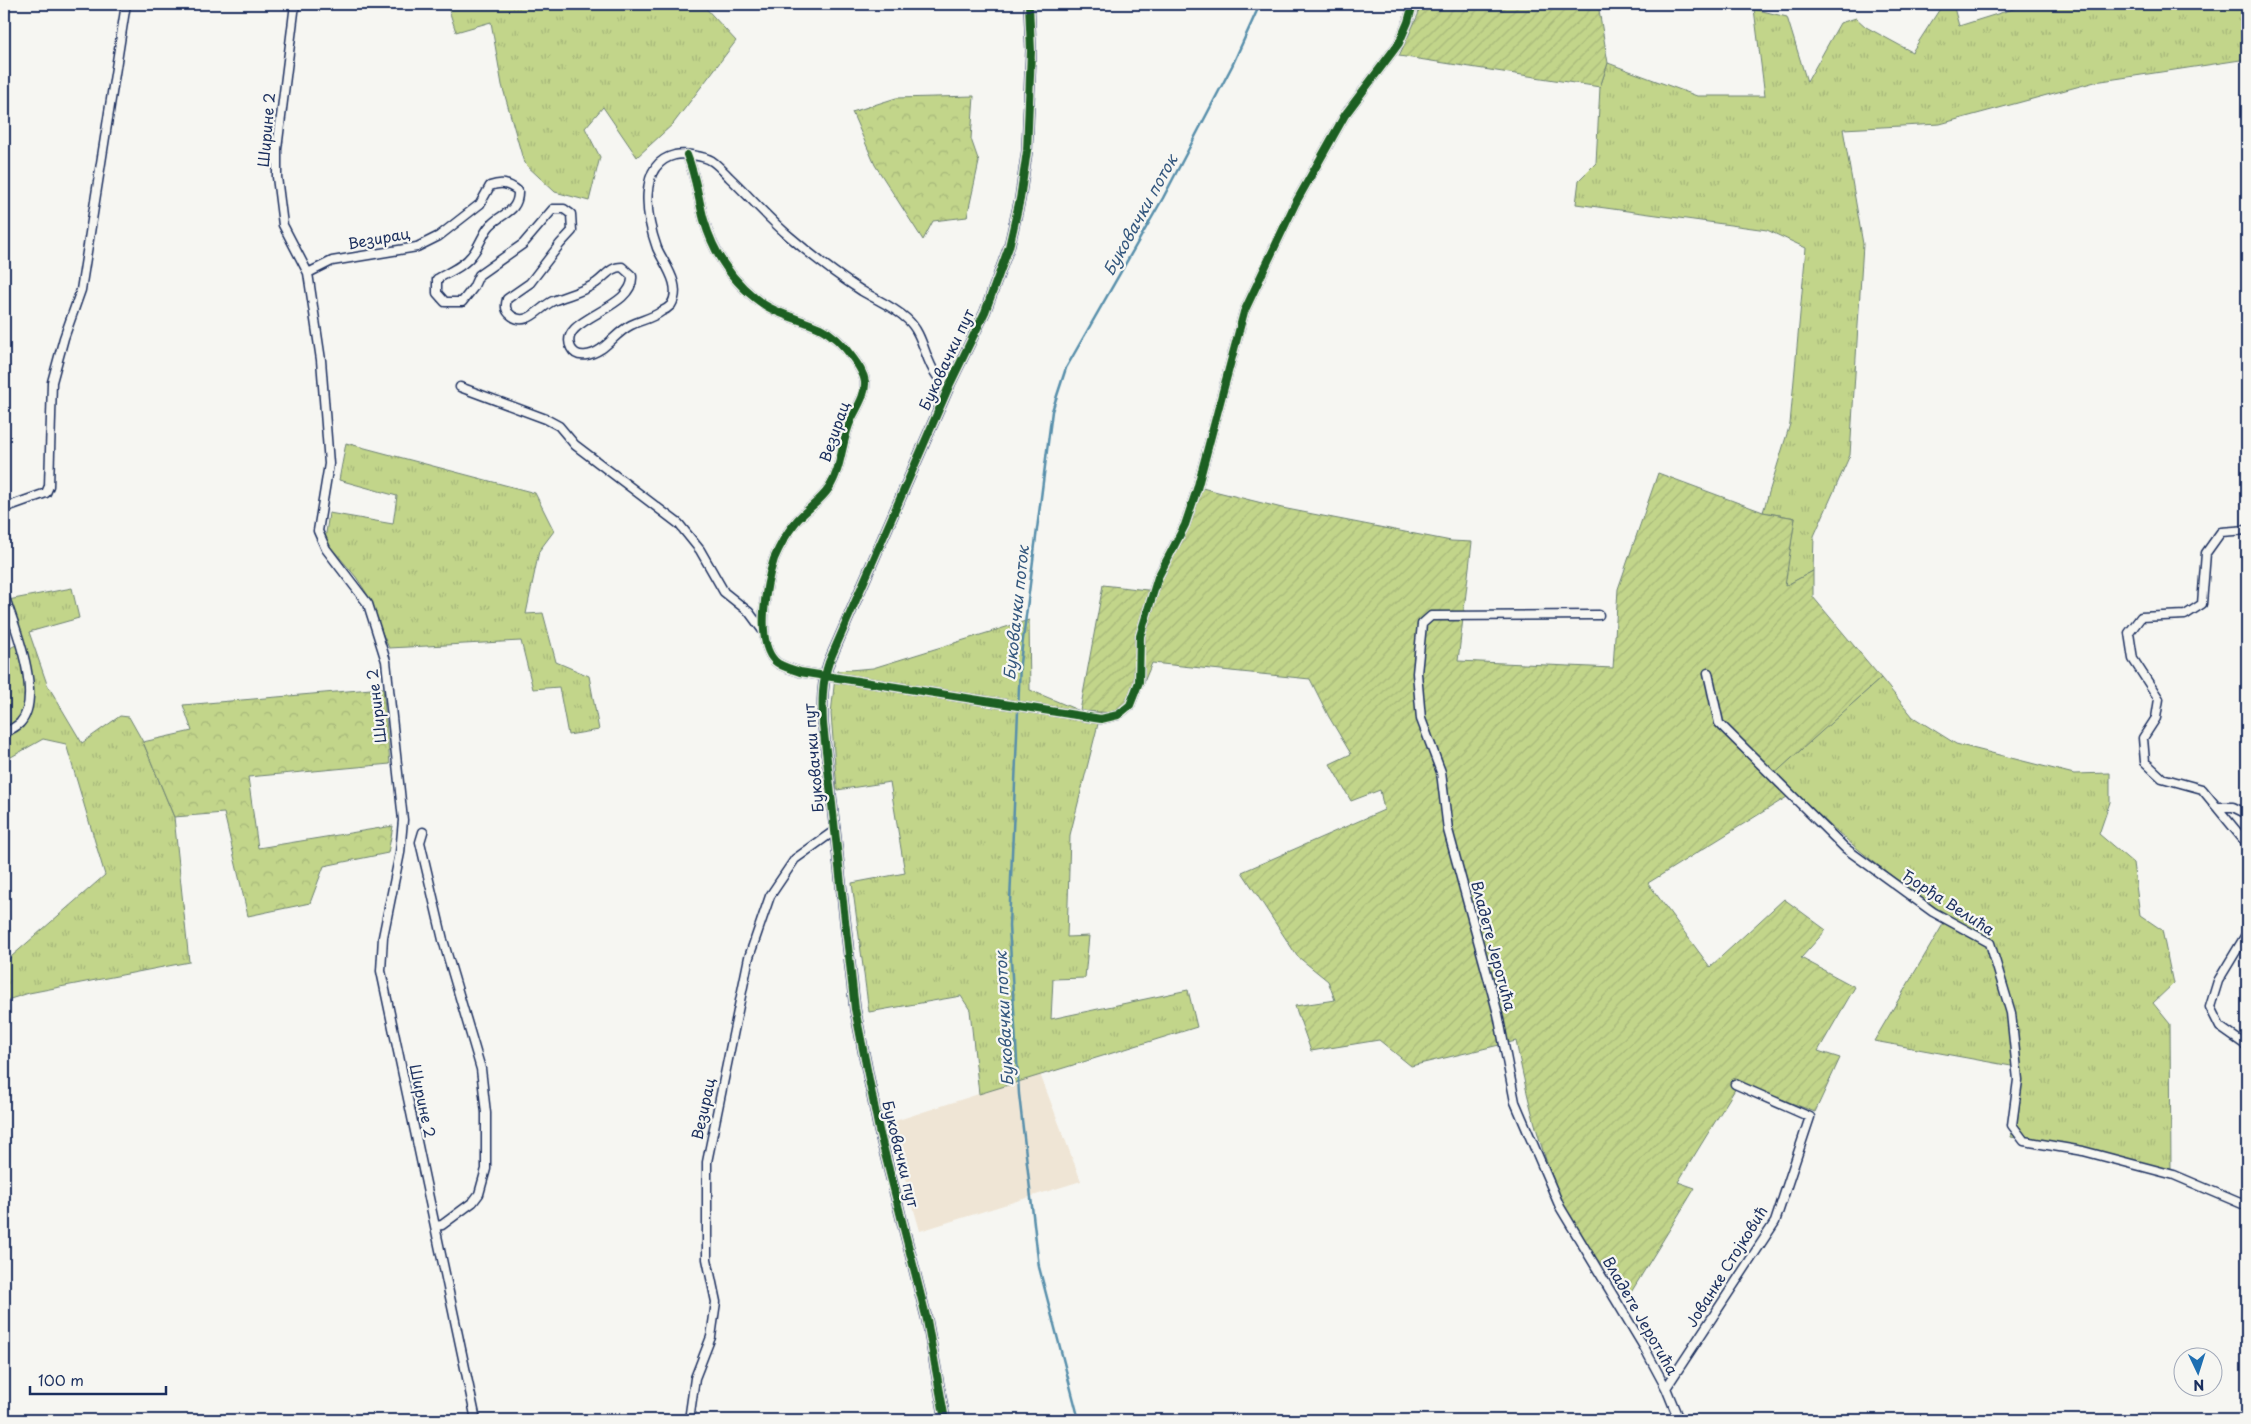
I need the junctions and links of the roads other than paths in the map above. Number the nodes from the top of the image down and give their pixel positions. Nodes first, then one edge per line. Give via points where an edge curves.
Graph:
1 (126, 4) edge
2 (296, 4) edge
3 (1029, 4) edge
4 (1413, 4) edge
5 (687, 155) junction
6 (308, 273) junction
7 (950, 384) junction
8 (460, 387) dead end
9 (4, 508) edge
10 (2247, 530) edge
11 (4, 595) edge
12 (1599, 615) dead end
13 (763, 632) junction
14 (1708, 673) dead end
15 (824, 676) junction
16 (4, 734) edge
17 (2217, 807) junction
18 (2247, 814) edge
19 (834, 831) junction
20 (423, 832) dead end
21 (2247, 844) edge
22 (2247, 933) edge
23 (2247, 1046) edge
24 (1735, 1084) dead end
25 (2247, 1206) edge
26 (436, 1226) junction
27 (1666, 1388) junction
28 (476, 1420) edge
29 (690, 1420) edge
30 (944, 1420) edge
31 (1679, 1420) edge

1 - 9 street via 81,290 52,382 48,486 46,493
2 - 6 street, Ширине 2 via 277,148 277,177 283,225
3 - 7 street, Буковачки пут via 1030,122 1016,223 996,287
4 - 15 street via 1399,42 1345,115 1295,204 1244,312 1198,490 1185,525 1158,577 1140,636 1139,682 1130,705 1118,715 1101,719
5 - 6 street, Везирац via 675,155 664,160 655,167 649,181 650,222 672,278 671,305 629,326 591,355 581,356 574,351 570,347 570,339 578,324 622,299 633,285 632,276 622,267 616,267 585,289 551,302 529,318 514,318 505,306 507,299 530,282 572,232 571,214 564,209 553,209 523,244 479,275 462,302 445,302 438,293 437,279 460,267 472,256 488,227 510,213 518,191 501,182 490,186 480,204 458,223 417,247 332,261
5 - 7 street, Везирац via 712,160 788,236 861,290 908,319 938,376
5 - 13 street, Везирац via 695,174 704,220 723,264 756,299 782,314 822,328 844,346 860,368 865,382 830,486 822,498 795,522 775,558 768,582
6 - 26 street, Ширине 2 via 321,360 328,464 318,530 326,549 368,604 386,661 403,820 400,853 383,937 381,971
7 - 15 street, Буковачки пут
8 - 13 street via 546,418 559,426 575,445 679,524 700,550 724,592 749,612
10 - 17 street via 2221,532 2206,553 2202,604 2185,615 2141,617 2129,633 2133,659 2159,699 2156,718 2143,738 2145,762 2162,778 2202,789
11 - 16 street via 29,683 29,707 20,722
12 - 27 street, Владете Јеротића via 1431,616 1422,624 1418,697 1420,719 1441,772 1448,830 1498,1014 1515,1102 1560,1207
13 - 15 street, Везирац via 775,661 800,672
14 - 25 street, Ђорђа Велића via 1719,723 1845,848 1933,912 1990,943 2011,1013 2018,1080 2012,1125 2024,1141 2083,1151 2174,1176
15 - 19 street, Буковачки пут via 823,724
17 - 18 street via 2233,807
17 - 21 street
19 - 29 street, Везирац via 795,859 770,896 749,957 707,1162 707,1260 716,1302 711,1337 695,1378
19 - 30 street, Буковачки пут via 866,1072 924,1306
20 - 26 street via 420,842 481,1069 486,1113 486,1169 479,1194 473,1202
22 - 23 street via 2218,981 2210,1007 2220,1027
24 - 27 street, Јованке Стојковић via 1810,1117 1775,1222
26 - 28 street, Ширине 2
27 - 31 street, Владете Јеротића

